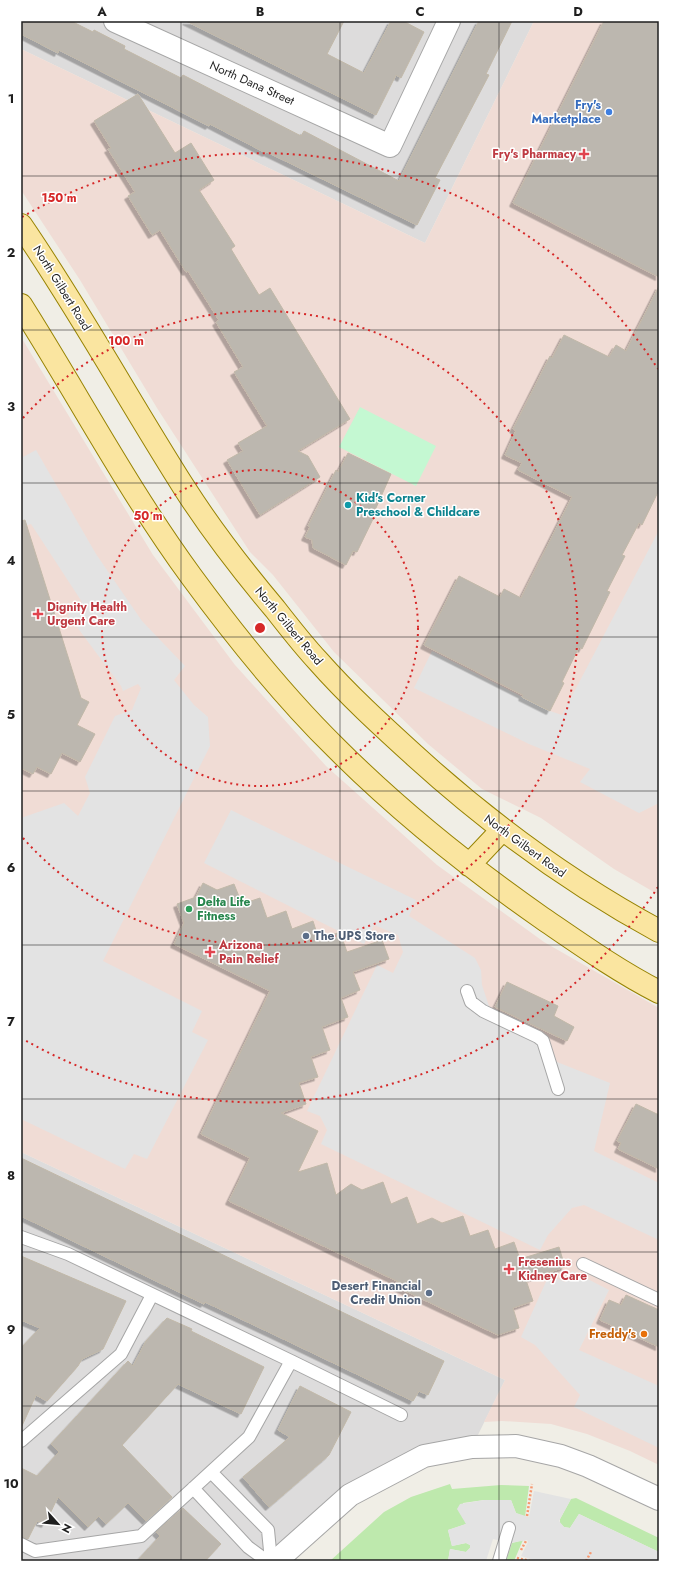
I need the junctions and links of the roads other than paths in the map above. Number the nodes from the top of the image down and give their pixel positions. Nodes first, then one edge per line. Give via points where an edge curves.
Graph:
1 (450, 21) edge
2 (119, 22) edge
3 (21, 225) edge
4 (21, 305) edge
5 (502, 830) junction
6 (469, 865) junction
7 (659, 931) edge
8 (467, 991) dead end
9 (659, 992) edge
10 (558, 1089) dead end
11 (21, 1237) edge
12 (583, 1264) dead end
13 (152, 1294) junction
14 (659, 1300) edge
15 (291, 1360) junction
16 (401, 1415) dead end
17 (21, 1441) edge
18 (211, 1472) junction
19 (193, 1488) junction
20 (659, 1499) edge
21 (510, 1528) dead end
22 (21, 1544) edge
23 (267, 1561) edge
24 (271, 1561) edge
25 (276, 1561) edge
26 (499, 1561) edge

1 - 2 street, North Dana Street via 390,146
3 - 5 main road, North Gilbert Road via 59,281 186,490 225,546 318,661 359,704 456,793
4 - 6 main road via 154,522 240,640 336,748 394,803
5 - 6 main road
5 - 7 main road, North Gilbert Road via 620,910
6 - 9 main road via 580,943
8 - 10 lane via 471,1002 483,1012 544,1041
11 - 13 lane via 68,1254
12 - 14 lane
13 - 15 lane
13 - 17 lane via 121,1354
15 - 16 lane
15 - 18 lane via 250,1437
18 - 19 lane
18 - 24 lane via 268,1530
19 - 22 lane via 141,1536 35,1551
19 - 23 lane via 248,1547
20 - 25 street via 561,1456 516,1446 472,1447 424,1456 350,1495
21 - 26 lane

